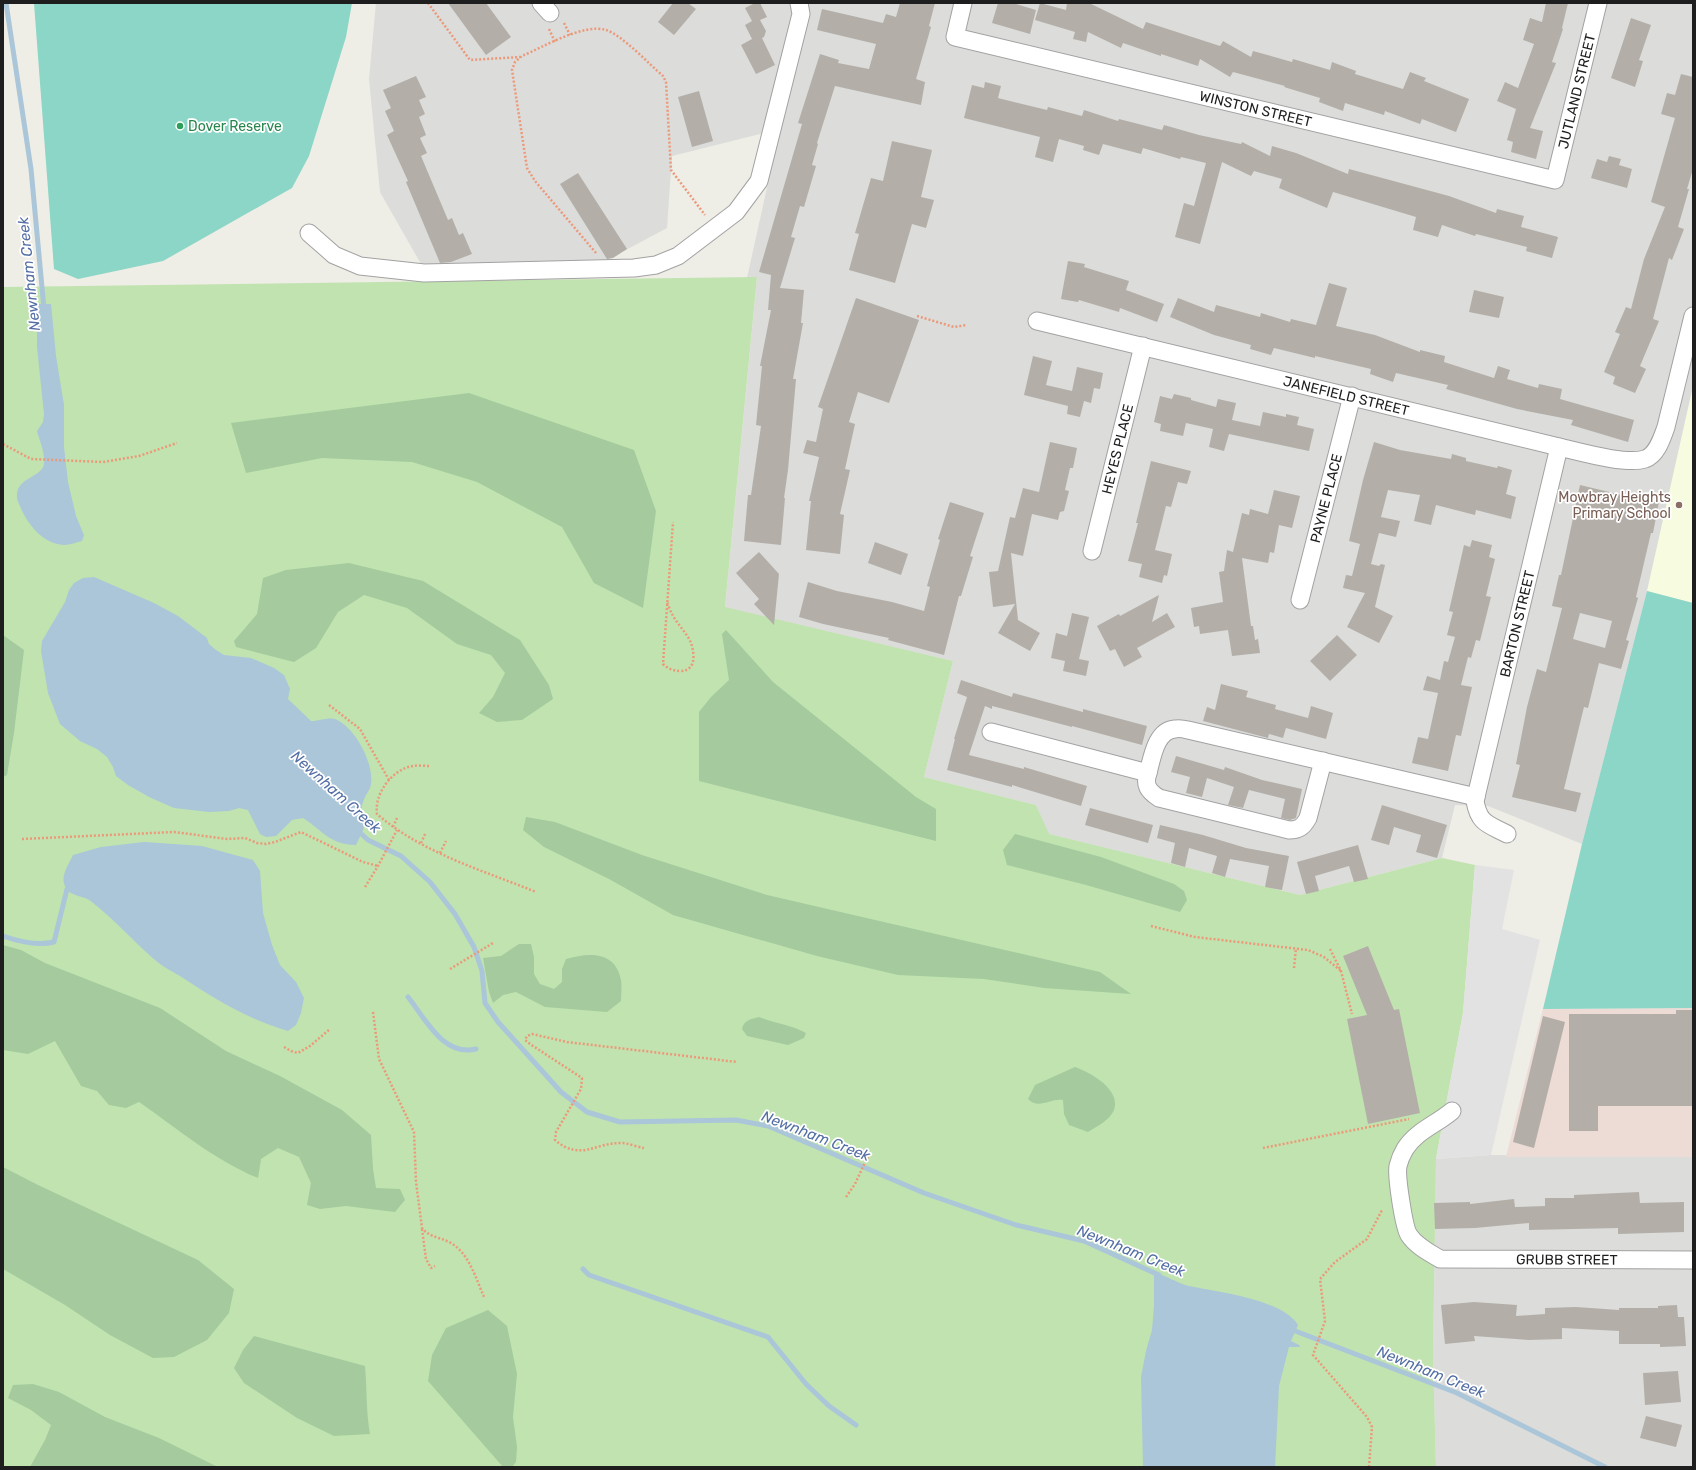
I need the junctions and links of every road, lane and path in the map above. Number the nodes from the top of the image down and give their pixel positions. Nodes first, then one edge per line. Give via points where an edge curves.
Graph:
1 (428, 3) edge
2 (799, 3) edge
3 (963, 3) edge
4 (1598, 3) edge
5 (521, 57) junction
6 (1555, 180) joint
7 (715, 228) junction
8 (310, 233) dead end
9 (606, 269) junction
10 (917, 316) dead end
11 (1693, 316) edge
12 (1037, 321) dead end
13 (967, 326) dead end
14 (1143, 346) junction
15 (1352, 396) junction
16 (3, 444) edge
17 (177, 444) dead end
18 (1559, 447) junction
19 (673, 522) dead end
20 (1092, 551) dead end
21 (1300, 600) dead end
22 (667, 603) junction
23 (329, 706) dead end
24 (991, 732) dead end
25 (1323, 761) junction
26 (429, 766) dead end
27 (1148, 772) junction
28 (390, 780) junction
29 (1475, 799) junction
30 (397, 818) dead end
31 (393, 827) junction
32 (397, 830) junction
33 (426, 832) dead end
34 (1508, 834) dead end
35 (22, 839) dead end
36 (446, 841) dead end
37 (421, 843) junction
38 (440, 853) junction
39 (378, 866) junction
40 (365, 887) dead end
41 (536, 892) dead end
42 (1151, 926) dead end
43 (493, 943) dead end
44 (1296, 948) junction
45 (1330, 949) dead end
46 (1294, 968) dead end
47 (450, 969) dead end
48 (1341, 971) junction
49 (373, 1012) dead end
50 (1352, 1014) dead end
51 (330, 1028) dead end
52 (284, 1047) dead end
53 (737, 1062) dead end
54 (1452, 1111) dead end
55 (1432, 1124) junction
56 (644, 1148) dead end
57 (1263, 1148) dead end
58 (867, 1156) dead end
59 (846, 1197) dead end
60 (1382, 1210) dead end
61 (422, 1228) junction
62 (1693, 1260) edge
63 (435, 1266) dead end
64 (484, 1297) dead end
65 (1369, 1467) edge

1 - 5 path via 470,60
2 - 7 street via 802,14 759,181 736,212
3 - 6 street, WINSTON STREET via 955,37
4 - 6 street, JUTLAND STREET
5 - 7 path via 584,29 607,30 624,41 663,76 666,82 671,170
5 - 9 path via 515,62 512,70 527,168 604,261
7 - 9 street via 678,256 656,265
8 - 9 street via 334,255 360,266 424,273
10 - 13 path via 954,327
11 - 18 street, JANEFIELD STREET via 1666,427 1654,452 1645,459 1620,460
12 - 14 street, JANEFIELD STREET
14 - 15 street, JANEFIELD STREET
14 - 20 street, HEYES PLACE
15 - 18 street, JANEFIELD STREET
15 - 21 street, PAYNE PLACE
16 - 17 path via 31,459 103,462
18 - 29 street, BARTON STREET
19 - 22 path
22 - 22 path via 663,664 679,671 689,669 694,656 690,642
23 - 28 path via 360,729
24 - 27 street
25 - 27 street via 1174,729 1158,741
25 - 27 street via 1308,818 1304,826 1298,830 1289,830 1159,798 1147,787
25 - 29 street
26 - 28 path via 414,766 401,770
28 - 31 path via 376,806 377,814
29 - 34 street via 1477,814 1483,821
30 - 31 path
31 - 32 path
32 - 37 path
32 - 39 path
33 - 37 path
35 - 39 path via 174,832 227,839 245,838 266,844 301,832 363,862
36 - 38 path
37 - 38 path
38 - 41 path
39 - 40 path
42 - 44 path via 1195,937
43 - 47 path
44 - 46 path
44 - 48 path via 1324,957
45 - 48 path
48 - 50 path
49 - 61 path via 379,1059 414,1132 416,1182
51 - 52 path via 298,1053
53 - 56 path via 567,1042 532,1034 527,1036 525,1040 530,1044 582,1078 581,1089 556,1132 555,1140 572,1151 624,1143
54 - 55 street
55 - 57 path via 1423,1116
55 - 62 street, GRUBB STREET via 1404,1149 1398,1167 1400,1199 1408,1235 1423,1249 1440,1259
58 - 59 path via 855,1184
60 - 65 path via 1367,1239 1336,1262 1320,1279 1325,1321 1313,1355 1367,1417 1372,1427
61 - 63 path via 426,1259 431,1268
61 - 64 path via 426,1233 460,1250 473,1270

